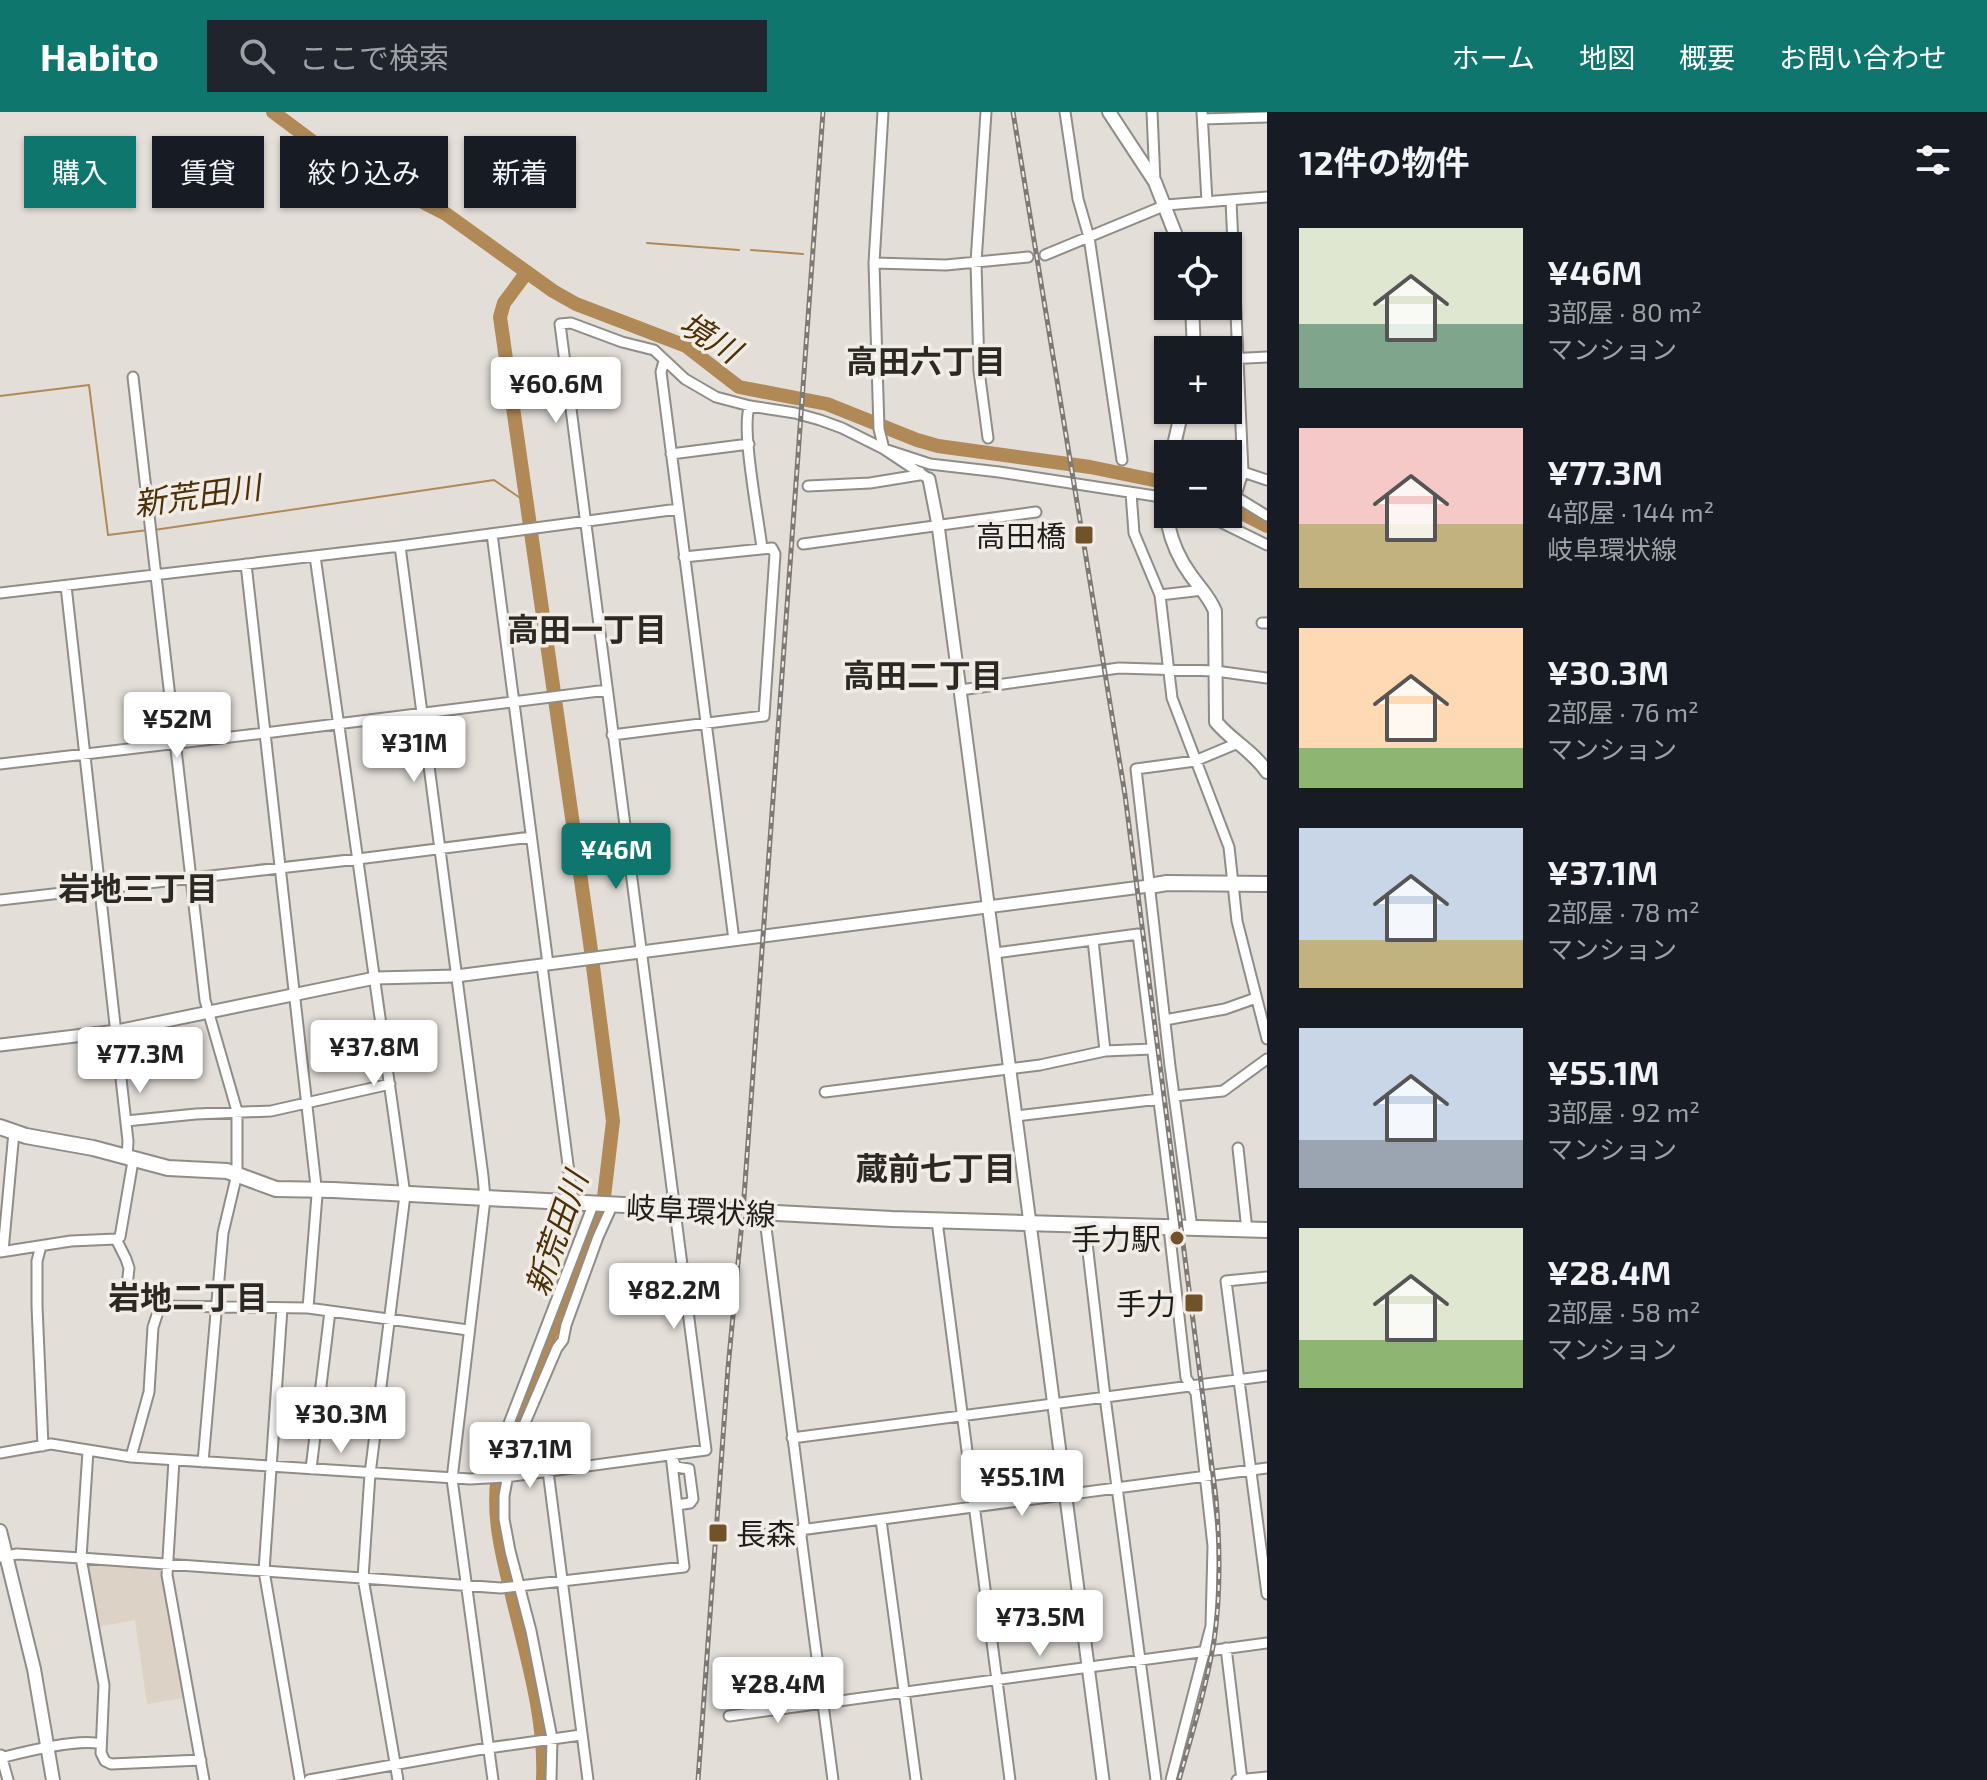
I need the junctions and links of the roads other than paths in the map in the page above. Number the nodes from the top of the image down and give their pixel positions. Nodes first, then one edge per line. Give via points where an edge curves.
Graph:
1 (883, 112) edge
2 (986, 112) edge
3 (1065, 112) edge
4 (1109, 112) edge
5 (1152, 112) edge
6 (1203, 116) edge
7 (1267, 117) edge
8 (1155, 182) junction
9 (1267, 197) edge
10 (1231, 200) junction
11 (1207, 202) junction
12 (1166, 205) junction
13 (1175, 232) edge
14 (1089, 237) junction
15 (1045, 255) dead end
16 (1028, 257) dead end
17 (976, 262) junction
18 (874, 263) junction
19 (1233, 336) edge
20 (1267, 357) edge
21 (1242, 358) edge
22 (664, 361) junction
23 (133, 377) dead end
24 (750, 406) junction
25 (1239, 424) edge
26 (988, 438) dead end
27 (749, 444) junction
28 (883, 445) junction
29 (671, 454) junction
30 (1122, 460) dead end
31 (1243, 472) joint
32 (925, 475) junction
33 (1267, 480) edge
34 (808, 486) dead end
35 (1131, 493) junction
36 (1154, 495) edge
37 (1242, 500) edge
38 (678, 509) junction
39 (1036, 512) dead end
40 (1267, 516) edge
41 (585, 521) junction
42 (938, 525) junction
43 (1170, 528) edge
44 (1232, 528) edge
45 (492, 534) junction
46 (803, 544) dead end
47 (1267, 545) edge
48 (400, 546) junction
49 (762, 548) junction
50 (315, 556) junction
51 (684, 557) junction
52 (246, 564) junction
53 (156, 575) junction
54 (66, 586) junction
55 (1203, 590) junction
56 (0, 593) edge
57 (1160, 595) junction
58 (1167, 668) junction
59 (1216, 671) junction
60 (1267, 678) edge
61 (607, 690) junction
62 (960, 690) junction
63 (514, 702) junction
64 (421, 714) junction
65 (705, 723) junction
66 (339, 724) junction
67 (265, 733) junction
68 (612, 735) junction
69 (1238, 743) junction
70 (175, 744) junction
71 (85, 754) junction
72 (1195, 761) junction
73 (0, 764) edge
74 (1267, 772) edge
75 (531, 837) junction
76 (440, 849) junction
77 (358, 859) junction
78 (280, 869) junction
79 (191, 879) junction
80 (1232, 884) junction
81 (1267, 884) edge
82 (1149, 886) junction
83 (100, 889) junction
84 (0, 900) edge
85 (988, 907) junction
86 (734, 940) junction
87 (1093, 940) junction
88 (641, 952) junction
89 (995, 953) junction
90 (545, 964) junction
91 (456, 976) junction
92 (375, 978) junction
93 (295, 994) junction
94 (1256, 998) junction
95 (207, 1013) junction
96 (1165, 1020) junction
97 (117, 1031) junction
98 (1267, 1039) edge
99 (0, 1045) edge
100 (1152, 1049) junction
101 (1105, 1051) junction
102 (1267, 1059) edge
103 (1010, 1068) junction
104 (390, 1084) junction
105 (825, 1092) dead end
106 (1174, 1096) junction
107 (1159, 1099) junction
108 (308, 1103) junction
109 (237, 1111) junction
110 (1016, 1116) junction
111 (126, 1121) junction
112 (7, 1130) edge
113 (1238, 1148) dead end
114 (130, 1160) junction
115 (237, 1174) junction
116 (316, 1190) junction
117 (405, 1195) junction
118 (485, 1199) junction
119 (573, 1203) junction
120 (593, 1205) junction
121 (612, 1206) junction
122 (675, 1209) junction
123 (764, 1212) junction
124 (937, 1221) junction
125 (1030, 1225) junction
126 (1085, 1226) junction
127 (1172, 1228) junction
128 (1192, 1228) junction
129 (1247, 1230) junction
130 (1267, 1230) edge
131 (116, 1239) junction
132 (41, 1246) junction
133 (2, 1251) edge
134 (1267, 1277) edge
135 (160, 1306) junction
136 (282, 1308) junction
137 (308, 1308) junction
138 (216, 1309) junction
139 (330, 1311) junction
140 (389, 1319) junction
141 (468, 1330) junction
142 (1267, 1376) edge
143 (1239, 1379) junction
144 (1190, 1385) junction
145 (1105, 1397) junction
146 (1053, 1404) junction
147 (962, 1416) junction
148 (792, 1438) junction
149 (43, 1446) junction
150 (88, 1451) junction
151 (0, 1453) edge
152 (671, 1455) junction
153 (131, 1457) junction
154 (174, 1460) junction
155 (203, 1462) junction
156 (271, 1466) junction
157 (1267, 1468) edge
158 (311, 1469) junction
159 (1250, 1470) junction
160 (548, 1471) junction
161 (370, 1474) junction
162 (507, 1476) junction
163 (1207, 1477) junction
164 (490, 1478) junction
165 (452, 1479) junction
166 (1119, 1488) junction
167 (1065, 1495) junction
168 (677, 1505) junction
169 (974, 1507) junction
170 (1262, 1510) edge
171 (881, 1520) junction
172 (803, 1530) junction
173 (0, 1531) edge
174 (755, 1536) dead end
175 (3, 1556) edge
176 (81, 1558) junction
177 (167, 1564) junction
178 (264, 1571) junction
179 (363, 1578) junction
180 (563, 1582) junction
181 (466, 1585) junction
182 (520, 1587) junction
183 (1267, 1594) edge
184 (1267, 1643) edge
185 (1226, 1648) junction
186 (1205, 1652) junction
187 (1140, 1660) junction
188 (1088, 1668) junction
189 (996, 1681) junction
190 (904, 1692) junction
191 (822, 1702) junction
192 (729, 1716) dead end
193 (581, 1735) junction
194 (551, 1738) junction
195 (101, 1744) junction
196 (49, 1748) junction
197 (488, 1748) junction
198 (1, 1756) edge
199 (201, 1760) junction
200 (395, 1765) junction
201 (1267, 1777) edge
202 (8, 1780) edge
203 (53, 1780) edge
204 (204, 1780) edge
205 (300, 1780) edge
206 (309, 1780) edge
207 (398, 1780) edge
208 (493, 1780) edge
209 (551, 1780) edge
210 (588, 1780) edge
211 (833, 1780) edge
212 (916, 1780) edge
213 (1010, 1780) edge
214 (1103, 1780) edge
215 (1156, 1780) edge
216 (1171, 1780) edge
217 (1240, 1780) edge

1 - 18 street
2 - 17 street
3 - 14 street
4 - 8 main road
5 - 8 street
6 - 7 street
6 - 11 street
8 - 12 main road
9 - 10 street
10 - 11 street
10 - 19 street
11 - 12 street
12 - 13 main road
12 - 14 street
14 - 15 street
14 - 30 street
16 - 17 street
17 - 18 street
17 - 26 street via 979,371
18 - 28 street
20 - 21 street
22 - 24 street via 716,397
22 - 29 street
22 - 41 street via 654,350 560,324
23 - 53 street
24 - 27 street
24 - 28 street via 807,416
25 - 31 street
27 - 29 street
27 - 49 street
28 - 32 street
28 - 35 street via 930,464
29 - 38 street
31 - 33 street
32 - 34 street
32 - 42 street
35 - 36 street
35 - 57 street via 1134,533
37 - 40 street
38 - 41 street
38 - 51 street
39 - 42 street
41 - 45 street
41 - 61 street
42 - 46 street
42 - 62 street
43 - 55 main road via 1188,572
44 - 47 street
45 - 48 street
45 - 63 street
48 - 50 street
48 - 64 street
49 - 51 street
49 - 65 street via 772,548 775,554 764,716
50 - 52 street
50 - 66 street
51 - 65 street
52 - 53 street
52 - 67 street
53 - 54 street
53 - 70 street
54 - 56 street
54 - 71 street
55 - 57 street
55 - 59 main road via 1215,611
57 - 58 street
58 - 59 street
58 - 62 street via 1119,668
58 - 72 street
59 - 60 street
59 - 69 main road via 1216,722
61 - 63 street
61 - 68 street
62 - 85 street
63 - 64 street
63 - 75 street
64 - 66 street
64 - 76 street
65 - 68 street
65 - 86 street
66 - 67 street
66 - 77 street
67 - 70 street
67 - 78 street
68 - 88 street
69 - 72 street
69 - 74 main road
70 - 71 street
70 - 79 street
71 - 73 street
71 - 83 street
72 - 80 street via 1229,847
72 - 82 street via 1136,769
75 - 76 street
75 - 90 street
76 - 77 street
76 - 91 street
77 - 78 street
77 - 92 street
78 - 79 street
78 - 93 street
79 - 83 street
79 - 95 street
80 - 81 main road
80 - 82 main road
80 - 94 street
82 - 85 street
82 - 96 street
83 - 84 street
83 - 97 street
85 - 86 street
85 - 89 street
86 - 88 street
87 - 89 street
87 - 100 street via 1138,934
87 - 101 street
88 - 90 street
88 - 122 street
89 - 103 street
90 - 91 street
90 - 119 street
91 - 92 street
91 - 118 street
92 - 93 street
92 - 104 street
93 - 95 street
93 - 108 street
94 - 96 street
94 - 98 street
95 - 97 street
95 - 109 street
96 - 106 street
97 - 99 street
97 - 111 street
100 - 101 street
100 - 107 street
101 - 103 street
102 - 106 street via 1223,1091
103 - 105 street
103 - 110 street
104 - 108 street
104 - 117 street
106 - 128 street
107 - 110 street
107 - 127 street
108 - 109 street
108 - 116 street
109 - 111 street
109 - 115 street
110 - 125 street
111 - 114 street
112 - 114 main road, 岐阜環状線
112 - 133 street
113 - 129 street
114 - 115 main road, 岐阜環状線
114 - 131 street
115 - 116 main road, 岐阜環状線 via 276,1189
115 - 138 street via 223,1233
116 - 117 main road, 岐阜環状線
116 - 137 street
117 - 118 main road, 岐阜環状線
117 - 140 street
118 - 119 main road, 岐阜環状線
118 - 141 street
119 - 120 main road, 岐阜環状線
120 - 121 main road, 岐阜環状線
120 - 164 street
121 - 122 main road, 岐阜環状線
121 - 162 street
122 - 123 main road, 岐阜環状線
122 - 152 street via 706,1450
123 - 124 main road, 岐阜環状線
123 - 148 street
124 - 125 main road, 岐阜環状線
124 - 147 street
125 - 126 main road, 岐阜環状線
125 - 146 street
126 - 127 main road, 岐阜環状線
126 - 145 street
127 - 128 main road, 岐阜環状線
127 - 144 street
128 - 129 main road, 岐阜環状線
129 - 130 main road, 岐阜環状線
131 - 132 street
131 - 135 street via 129,1268 127,1286
132 - 133 street
132 - 149 street via 37,1306
134 - 143 street via 1226,1281
135 - 138 street
135 - 153 street via 153,1327 149,1392
136 - 137 street
136 - 138 street
136 - 156 street
137 - 139 street
138 - 155 street
139 - 140 street
139 - 158 street
140 - 141 street
140 - 161 street
141 - 165 street
142 - 143 street
143 - 144 street
143 - 159 street
144 - 145 street
144 - 163 street via 1196,1393
145 - 146 street
145 - 166 street
146 - 147 street
146 - 167 street
147 - 148 street
147 - 169 street
148 - 172 street
149 - 150 street
149 - 151 street
150 - 153 street
150 - 176 street
152 - 160 street
152 - 168 street
152 - 168 street via 676,1467 689,1469 693,1499
153 - 154 street
154 - 155 street
154 - 177 street
155 - 156 street
156 - 158 street
156 - 178 street
157 - 159 street
158 - 161 street
159 - 163 street
159 - 170 street
160 - 162 street
160 - 180 street
161 - 165 street
161 - 179 street
162 - 164 street
162 - 182 street via 504,1519
163 - 166 street
163 - 186 street via 1213,1596
164 - 165 street
165 - 181 street
166 - 167 street
166 - 187 street
167 - 169 street
167 - 188 street
168 - 180 street via 684,1567
169 - 171 street
169 - 189 street
170 - 183 street
171 - 172 street
171 - 190 street
172 - 174 street
172 - 191 street
173 - 175 main road
175 - 176 street
175 - 196 main road
176 - 177 street
176 - 195 street via 104,1685
177 - 178 street
177 - 199 street
178 - 179 street
178 - 205 street
179 - 181 street
179 - 200 street
180 - 182 street
180 - 193 street
181 - 182 street
181 - 197 street
182 - 194 street
184 - 185 street
185 - 186 street
185 - 217 street
186 - 187 street
186 - 216 street
187 - 188 street
187 - 215 street
188 - 189 street
188 - 214 street
189 - 190 street
189 - 213 street
190 - 191 street
190 - 212 street
191 - 192 street
191 - 211 street
193 - 194 street
193 - 210 street
194 - 197 street
194 - 209 street
195 - 196 street
195 - 199 street via 105,1761 111,1764
196 - 198 street
196 - 203 main road
197 - 200 street
197 - 208 street
198 - 202 street
199 - 204 street
200 - 206 street
200 - 207 street
201 - 217 street

